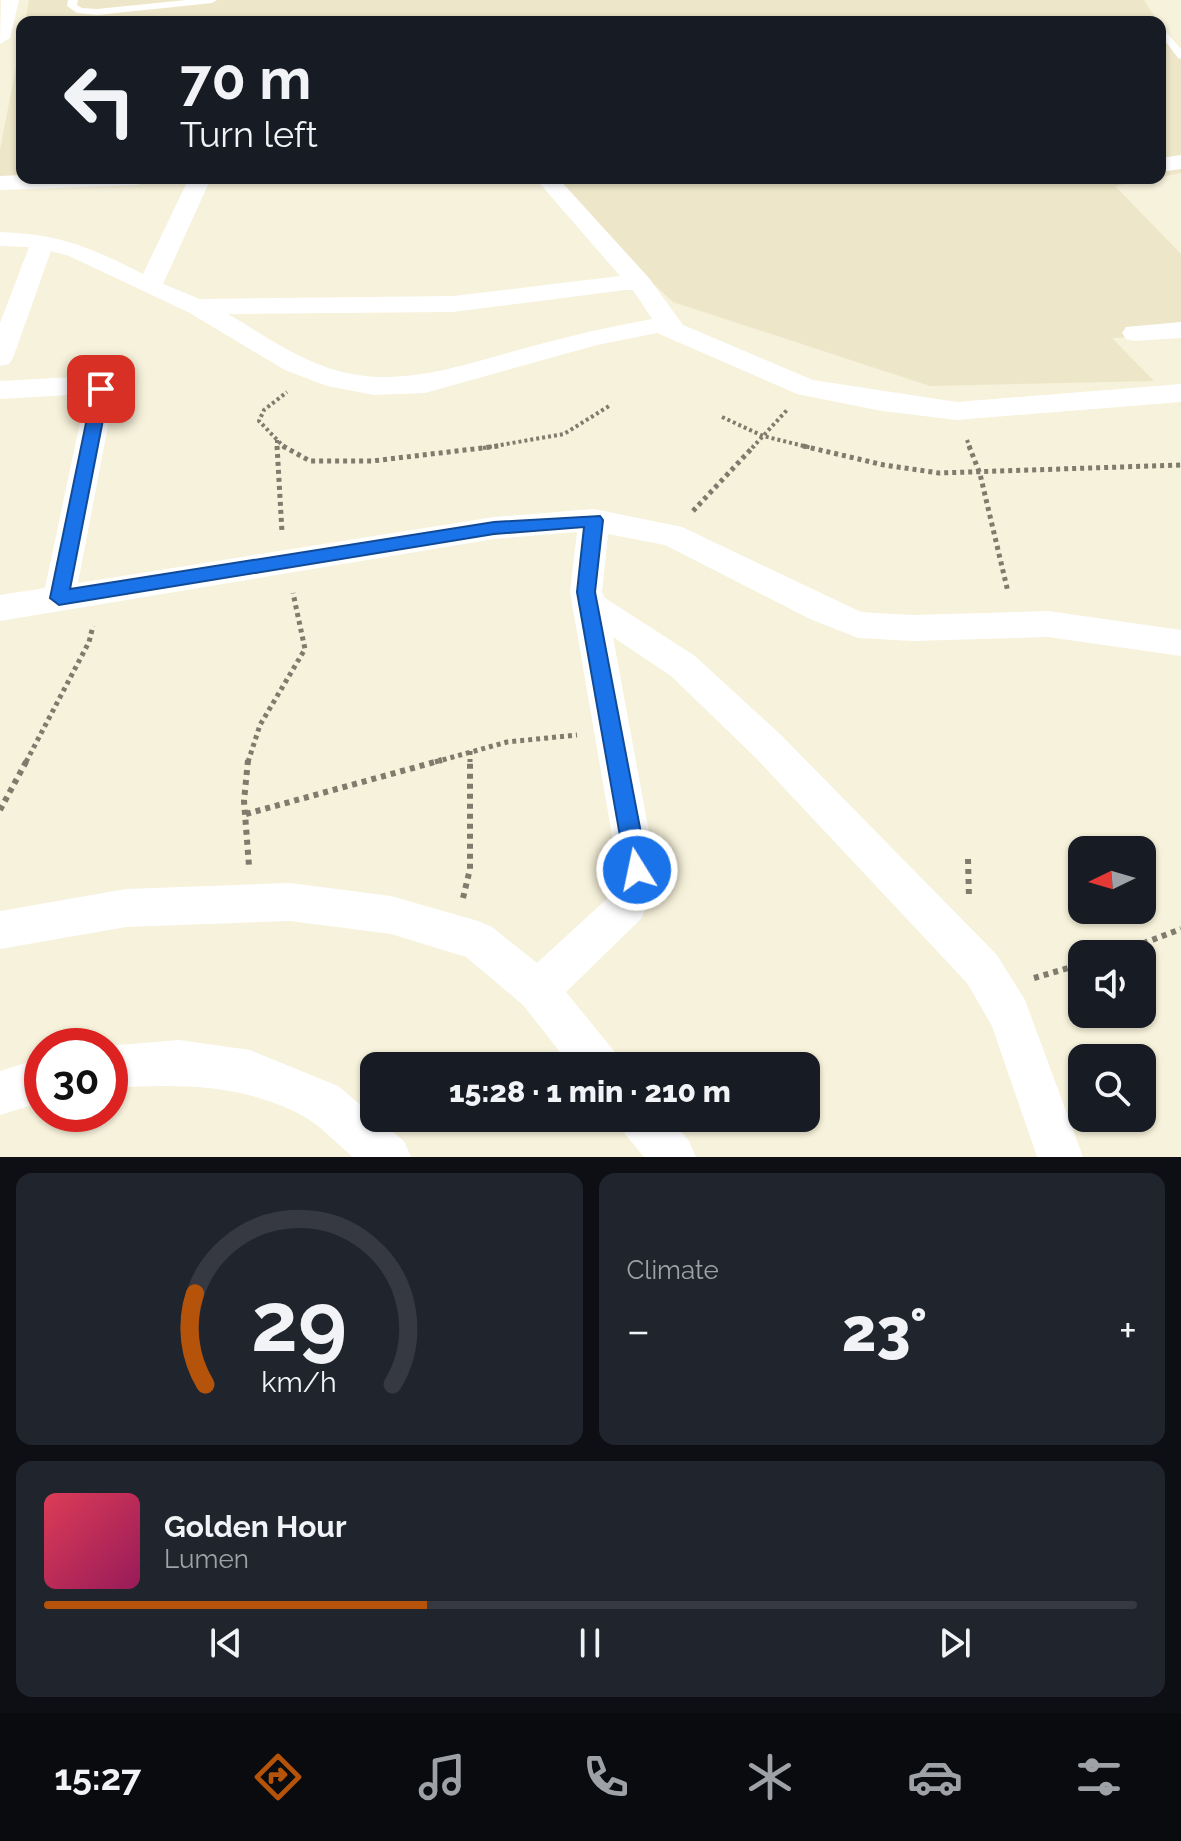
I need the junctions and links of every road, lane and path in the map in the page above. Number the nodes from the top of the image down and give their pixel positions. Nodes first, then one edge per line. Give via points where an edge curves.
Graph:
1 (10, 0) edge
2 (73, 0) edge
3 (212, 0) edge
4 (1, 32) edge
5 (1166, 36) edge
6 (1181, 56) edge
7 (197, 184) edge
8 (551, 184) edge
9 (0, 239) edge
10 (43, 241) junction
11 (640, 283) junction
12 (149, 287) junction
13 (197, 307) junction
14 (671, 327) junction
15 (1181, 330) edge
16 (1135, 333) dead end
17 (0, 358) edge
18 (313, 371) junction
19 (807, 388) junction
20 (1181, 393) edge
21 (3, 395) edge
22 (609, 406) dead end
23 (957, 411) junction
24 (722, 417) dead end
25 (763, 436) junction
26 (277, 440) junction
27 (1181, 465) edge
28 (980, 474) junction
29 (594, 520) junction
30 (671, 535) junction
31 (283, 561) junction
32 (103, 591) junction
33 (59, 598) junction
34 (591, 606) junction
35 (0, 608) edge
36 (1015, 624) junction
37 (1181, 643) edge
38 (613, 732) junction
39 (470, 751) junction
40 (0, 810) edge
41 (246, 814) junction
42 (253, 903) junction
43 (1181, 929) edge
44 (0, 930) edge
45 (454, 934) junction
46 (1152, 940) edge
47 (538, 990) junction
48 (588, 1052) edge
49 (128, 1065) edge
50 (24, 1086) edge
51 (0, 1093) edge
52 (652, 1132) edge
53 (388, 1157) edge
54 (673, 1157) edge
55 (1060, 1157) edge

1 - 4 street
2 - 3 lane via 72,6 80,11 97,12
5 - 6 lane
7 - 12 street
8 - 11 street
9 - 10 street
10 - 12 street via 78,251
10 - 17 street
11 - 13 street via 453,304
11 - 14 street
12 - 13 street
13 - 18 street
14 - 18 street via 635,328 425,384 374,386
14 - 19 street
15 - 16 street
18 - 26 path via 264,410 259,421
19 - 23 street
19 - 25 path
20 - 23 street
21 - 33 street via 91,385 101,389
22 - 26 path via 564,434 372,461 310,461
23 - 28 path
24 - 25 path
25 - 28 path via 884,465
25 - 30 path
26 - 31 path
27 - 28 path
28 - 36 path
29 - 30 street
29 - 31 street via 494,528
29 - 34 street via 586,592
30 - 36 street via 858,625
31 - 32 street
31 - 41 path via 305,649 254,737
32 - 33 street
32 - 40 path via 89,642
33 - 35 street
34 - 38 street
34 - 55 street via 683,666 769,747 982,969 1010,1015
36 - 37 street
38 - 39 path via 507,742
38 - 47 street via 637,870 628,905
39 - 41 path
39 - 45 path via 470,869
41 - 42 path
42 - 44 street via 126,908
42 - 45 street via 290,902 391,915
43 - 46 path
45 - 47 street via 478,941
47 - 48 street
49 - 53 street via 179,1062 250,1072 322,1102
50 - 51 street
52 - 54 street

